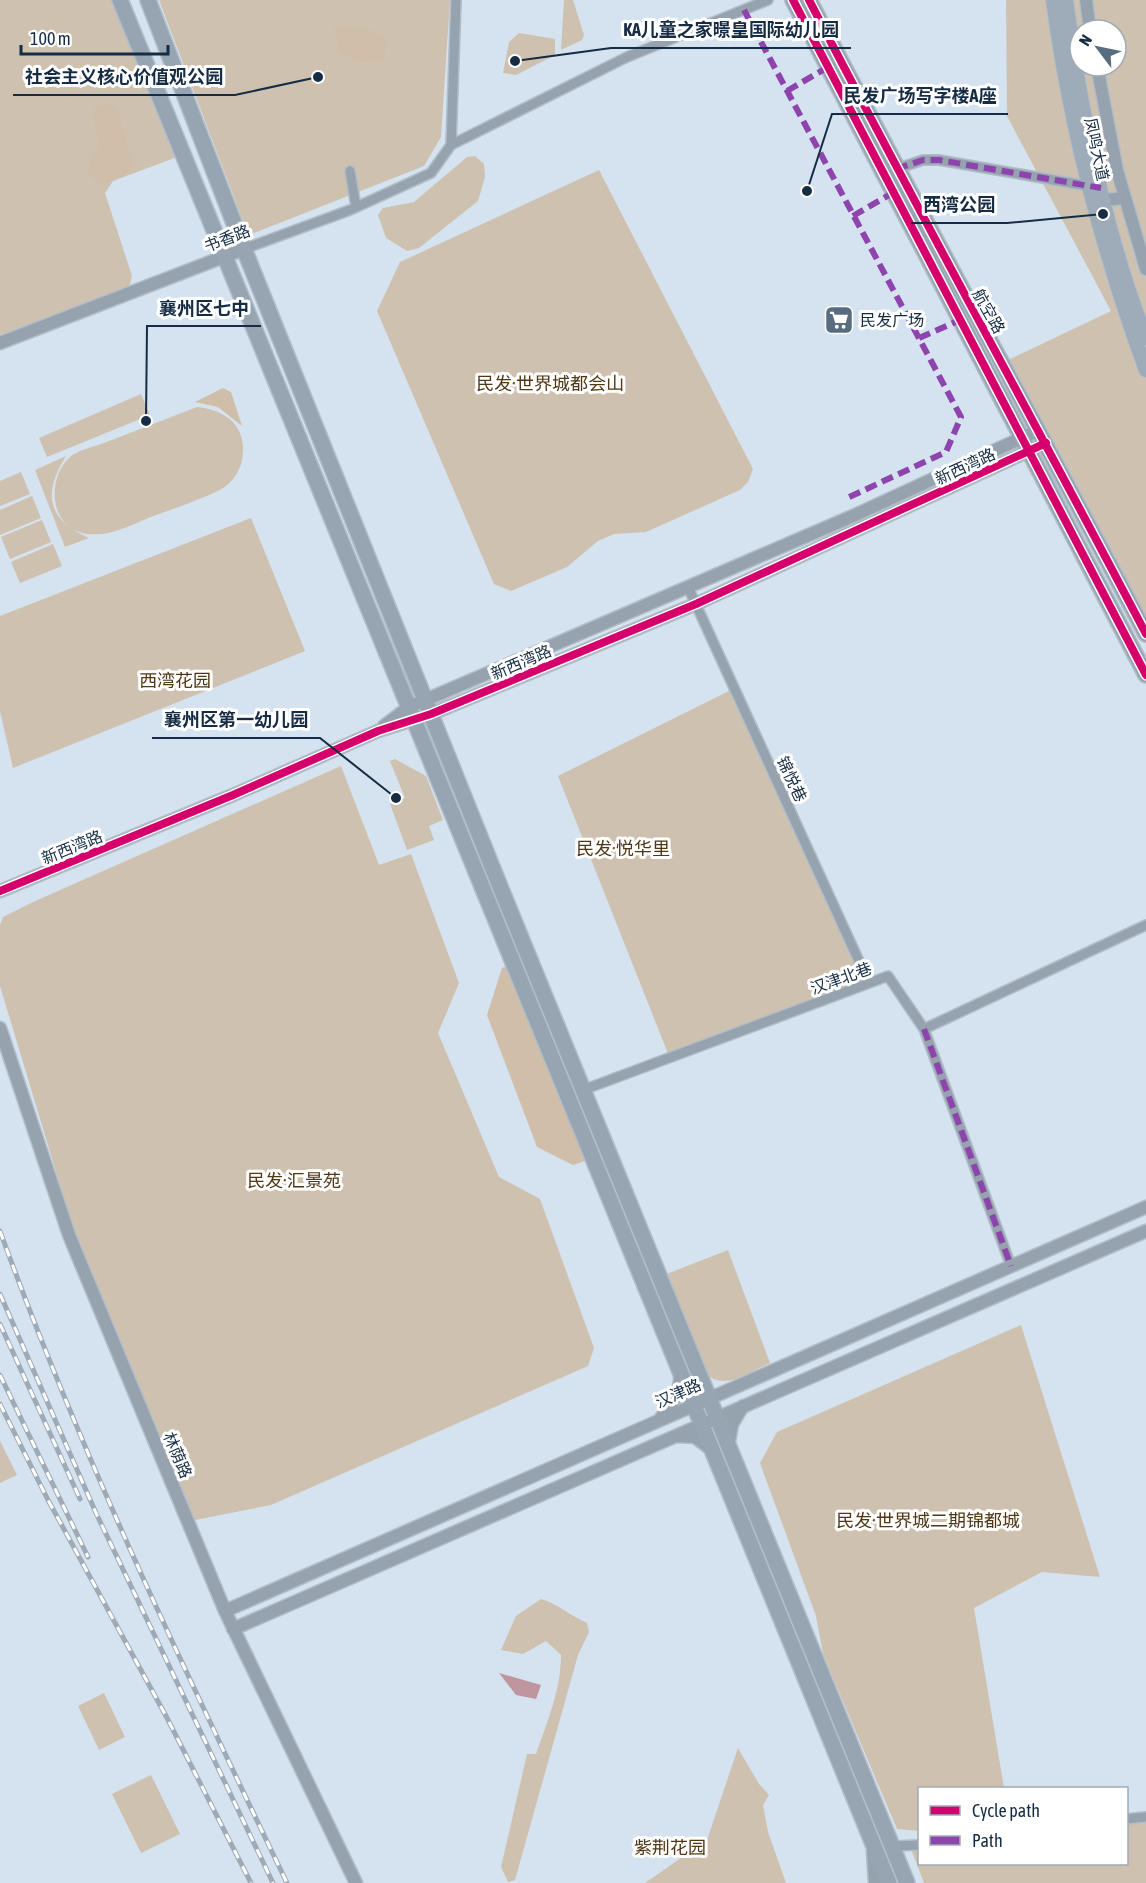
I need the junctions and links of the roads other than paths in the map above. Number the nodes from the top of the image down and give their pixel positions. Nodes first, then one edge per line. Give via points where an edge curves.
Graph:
1 (120, 0) edge
2 (149, 0) edge
3 (456, 0) edge
4 (768, 0) edge
5 (793, 0) edge
6 (809, 0) edge
7 (1053, 0) edge
8 (1066, 0) edge
9 (1086, 0) edge
10 (1088, 18) edge
11 (1099, 78) edge
12 (451, 145) junction
13 (896, 169) junction
14 (350, 171) dead end
15 (1097, 191) junction
16 (1125, 198) junction
17 (356, 207) junction
18 (244, 249) junction
19 (225, 256) junction
20 (1146, 269) edge
21 (1146, 338) edge
22 (0, 342) edge
23 (1146, 370) edge
24 (1043, 437) junction
25 (1024, 445) junction
26 (688, 587) junction
27 (696, 604) junction
28 (1146, 634) edge
29 (1146, 675) edge
30 (428, 707) junction
31 (412, 714) junction
32 (0, 891) edge
33 (1146, 925) edge
34 (869, 983) junction
35 (0, 1028) edge
36 (924, 1029) junction
37 (583, 1090) junction
38 (1146, 1207) edge
39 (1146, 1231) edge
40 (1011, 1266) junction
41 (681, 1371) junction
42 (697, 1373) junction
43 (731, 1388) junction
44 (701, 1401) junction
45 (743, 1406) junction
46 (662, 1418) junction
47 (709, 1420) junction
48 (673, 1436) junction
49 (721, 1450) junction
50 (225, 1611) junction
51 (232, 1629) junction
52 (1146, 1816) edge
53 (1128, 1819) edge
54 (872, 1838) junction
55 (918, 1845) edge
56 (893, 1846) junction
57 (356, 1883) edge
58 (875, 1883) edge
59 (889, 1883) edge
60 (907, 1883) edge
61 (914, 1883) edge

1 - 19 main road
2 - 18 main road
3 - 12 street
4 - 12 street, 书香路 via 627,57
5 - 25 main road, 航空路
6 - 13 main road, 航空路
7 - 15 main road, 凤鸣大道 via 1059,48
8 - 15 main road, 凤鸣大道
9 - 10 street
11 - 16 street
12 - 17 street, 书香路 via 431,173
13 - 15 street via 923,160 939,160
13 - 24 main road, 航空路
14 - 17 street
15 - 16 street
15 - 21 main road, 凤鸣大道
15 - 23 main road, 凤鸣大道 via 1120,299
16 - 20 street
17 - 18 street, 书香路
18 - 19 street, 书香路
18 - 30 main road
19 - 22 street, 书香路
19 - 31 main road
24 - 25 street, 新西湾路
24 - 28 main road, 航空路
25 - 26 street, 新西湾路
25 - 27 street, 新西湾路
25 - 29 main road, 航空路
26 - 27 street, 锦悦巷
26 - 30 street, 新西湾路
27 - 30 street, 新西湾路
27 - 34 street, 锦悦巷
30 - 31 street, 新西湾路
30 - 37 main road
31 - 32 street, 新西湾路 via 233,795
31 - 41 main road
33 - 36 street
34 - 36 street, 汉津北巷 via 888,976
34 - 37 street, 汉津北巷
35 - 50 street, 林荫路 via 69,1235
36 - 40 street
37 - 42 main road
38 - 40 street, 汉津路
39 - 45 street
40 - 43 street, 汉津路
41 - 44 main road
41 - 46 street via 678,1395
42 - 43 street via 711,1384
42 - 44 main road
43 - 44 street, 汉津路
44 - 46 street, 汉津路
44 - 47 main road
45 - 47 street
45 - 49 street
46 - 50 street, 汉津路
47 - 48 street
47 - 49 main road
48 - 49 street via 695,1437
48 - 51 street
49 - 54 main road
49 - 56 main road
50 - 51 street, 林荫路
51 - 57 street, 林荫路
52 - 53 street
54 - 58 street
54 - 59 main road
55 - 56 street
56 - 60 main road
56 - 61 street

